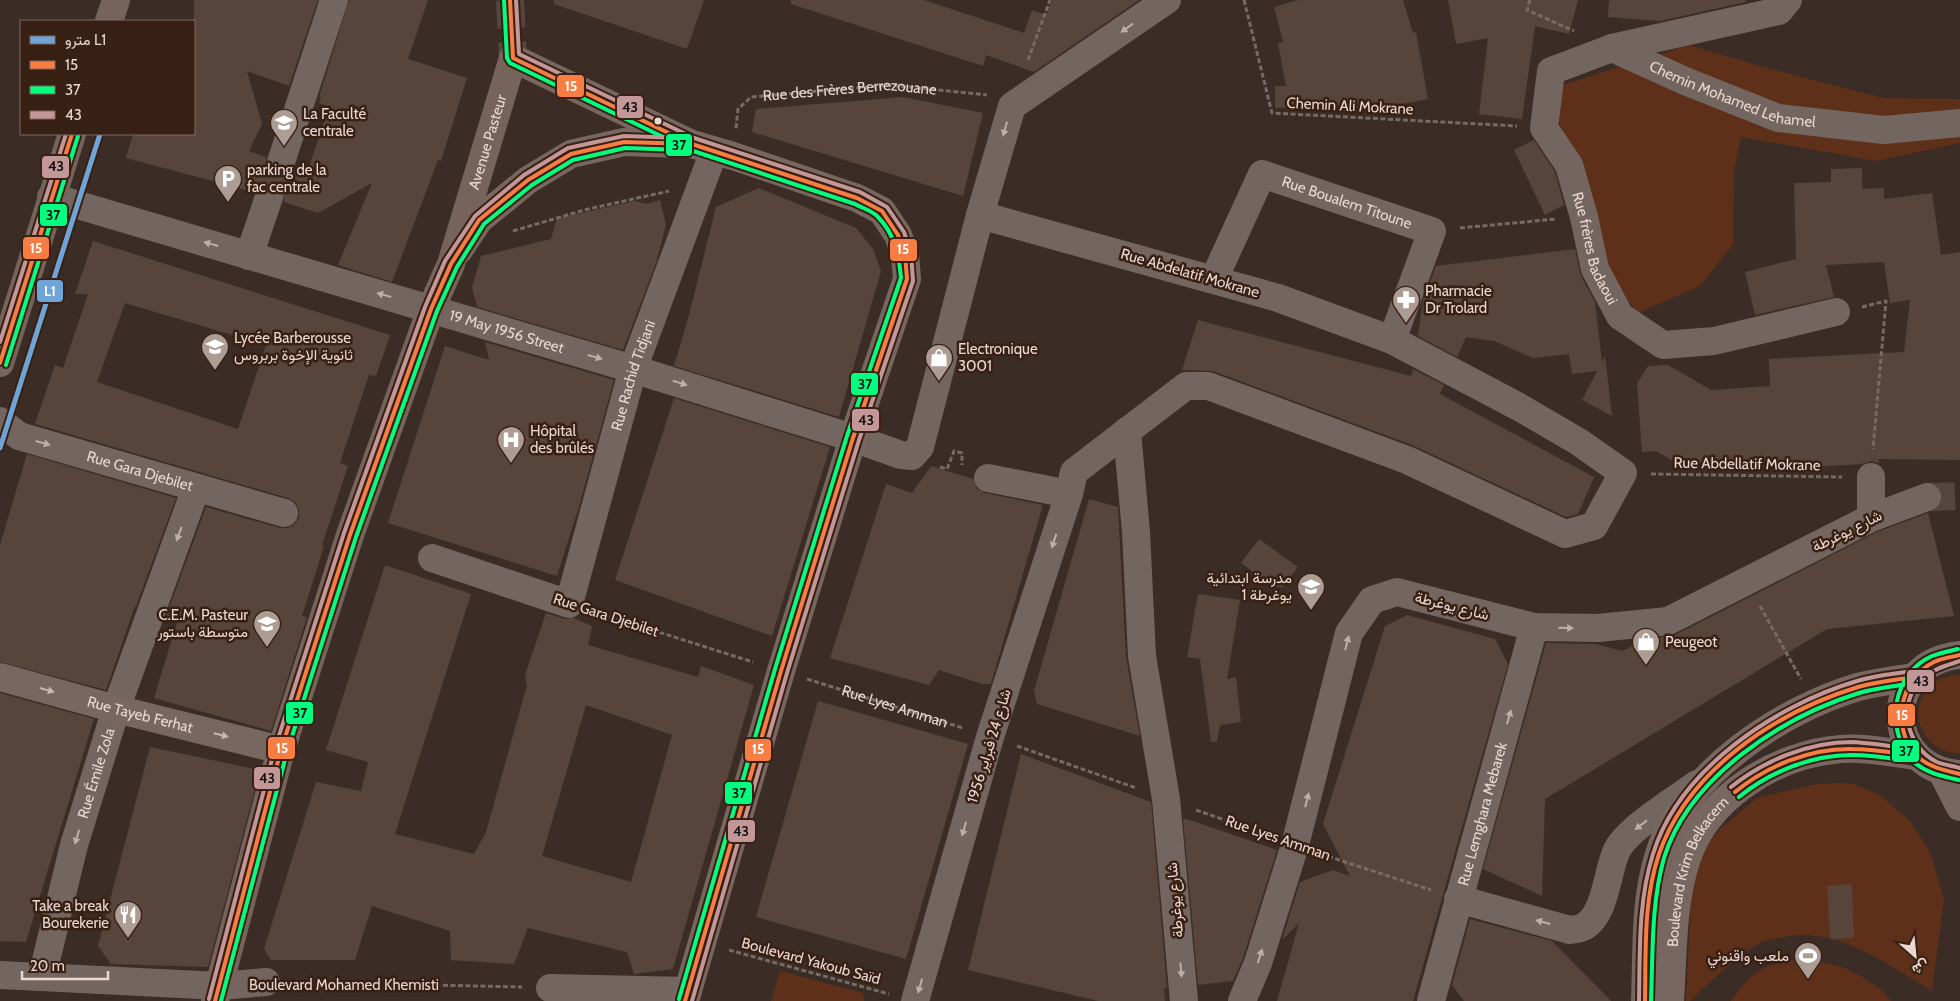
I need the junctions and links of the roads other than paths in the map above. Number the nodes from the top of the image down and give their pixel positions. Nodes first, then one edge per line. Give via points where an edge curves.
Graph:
1 (116, 0) edge
2 (334, 0) edge
3 (1167, 0) edge
4 (1788, 0) edge
5 (109, 20) edge
6 (1612, 48) junction
7 (1960, 123) edge
8 (72, 135) edge
9 (713, 150) junction
10 (281, 162) tunnel mouth
11 (51, 197) junction
12 (269, 197) tunnel mouth
13 (980, 215) junction
14 (249, 256) junction
15 (451, 264) junction
16 (1214, 279) junction
17 (431, 309) junction
18 (1836, 312) road end
19 (1392, 340) junction
20 (0, 363) edge
21 (633, 369) junction
22 (0, 421) edge
23 (1127, 431) junction
24 (853, 438) junction
25 (1871, 477) road end
26 (988, 478) dead end
27 (1071, 483) junction
28 (196, 488) junction
29 (1927, 497) tunnel mouth
30 (284, 513) dead end
31 (1871, 518) junction
32 (432, 558) dead end
33 (569, 604) joint
34 (1534, 627) junction
35 (1960, 655) edge
36 (0, 677) edge
37 (1914, 677) junction
38 (116, 709) junction
39 (281, 750) junction
40 (1917, 756) junction
41 (1951, 773) edge
42 (1709, 776) junction
43 (1960, 807) edge
44 (1458, 899) junction
45 (0, 975) edge
46 (42, 977) junction
47 (266, 982) road end
48 (550, 988) road end
49 (218, 994) edge
50 (687, 996) edge
51 (905, 998) edge
52 (1184, 1001) edge
53 (1242, 1001) edge
54 (1431, 1001) edge
55 (1645, 1001) edge
56 (1670, 1001) edge

1 - 5 main road
2 - 10 street
3 -> 13 street via 1012,106
4 - 6 street via 1779,11
6 - 7 street, Chemin Mohamed Lehamel via 1778,118 1884,130
6 - 18 street, Rue frères Badaoui via 1551,71 1544,128 1569,166 1595,268 1620,316 1663,345 1714,342
8 - 11 main road
9 - 15 main road via 624,142 571,154 528,180 479,220
9 - 15 main road, Avenue Pasteur via 513,58
9 - 21 street, Rue Rachid Tidjani
9 - 24 main road via 857,198 882,211 898,235 905,254 907,279
14 -> 11 street, 19 May 1956 Street
11 - 20 main road
12 - 14 street
13 - 16 street, Rue Abdelatif Mokrane
13 - 24 street, 19 May 1956 Street via 920,446 912,456 901,456
17 -> 14 street, 19 May 1956 Street
15 - 17 main road, Avenue Pasteur
16 - 19 street, Rue Abdelatif Mokrane via 1278,298
16 - 19 street, Rue Boualem Titoune via 1262,174 1432,231
17 -> 21 street, 19 May 1956 Street
17 - 39 main road, Avenue Pasteur via 350,535
19 - 23 street, Rue Abdelatif Mokrane via 1519,407 1623,473 1594,526 1565,534 1407,460 1208,386 1186,386
21 -> 24 street, 19 May 1956 Street
21 - 33 street, Rue Rachid Tidjani
22 -> 28 street, Rue Gara Djebilet via 19,436
23 - 27 street
23 -> 52 street, شارع يوغرطة via 1142,656 1166,800
24 - 50 main road via 781,671
25 - 31 street
26 - 27 street
27 -> 51 street, شارع 24 فبراير 1956
28 - 30 street, Rue Gara Djebilet
28 -> 38 street, Rue Émile Zola
29 - 31 street, شارع يوغرطة
34 -> 31 street, شارع يوغرطة via 1598,628 1668,621
32 - 33 street, Rue Gara Djebilet
44 -> 34 street, Rue Lemghara Mebarek
53 -> 34 street, شارع يوغرطة via 1258,963 1295,845 1349,633 1372,600 1397,592
35 - 37 main road via 1934,661
36 -> 38 main road, Rue Tayeb Ferhat
37 - 40 main road via 1900,709 1901,726
37 - 42 main road, Boulevard Krim Belkacem via 1857,687 1813,703 1770,728
38 -> 39 main road, Rue Tayeb Ferhat
38 -> 46 street, Rue Émile Zola via 74,845
39 - 49 main road, Avenue Pasteur
40 - 41 main road via 1929,766
40 - 56 main road, Boulevard Krim Belkacem via 1841,749 1800,757 1770,769 1738,789 1714,811 1686,860 1679,888
41 - 43 main road
42 -> 44 street via 1627,837 1618,848 1598,911 1583,928 1570,930
42 - 55 main road, Boulevard Krim Belkacem via 1685,802 1659,854 1652,883
44 - 54 street, Rue Lemghara Mebarek
45 - 46 street, Boulevard Mohamed Khemisti
46 - 49 street, Boulevard Mohamed Khemisti
47 - 49 street, Boulevard Mohamed Khemisti
48 - 50 street

